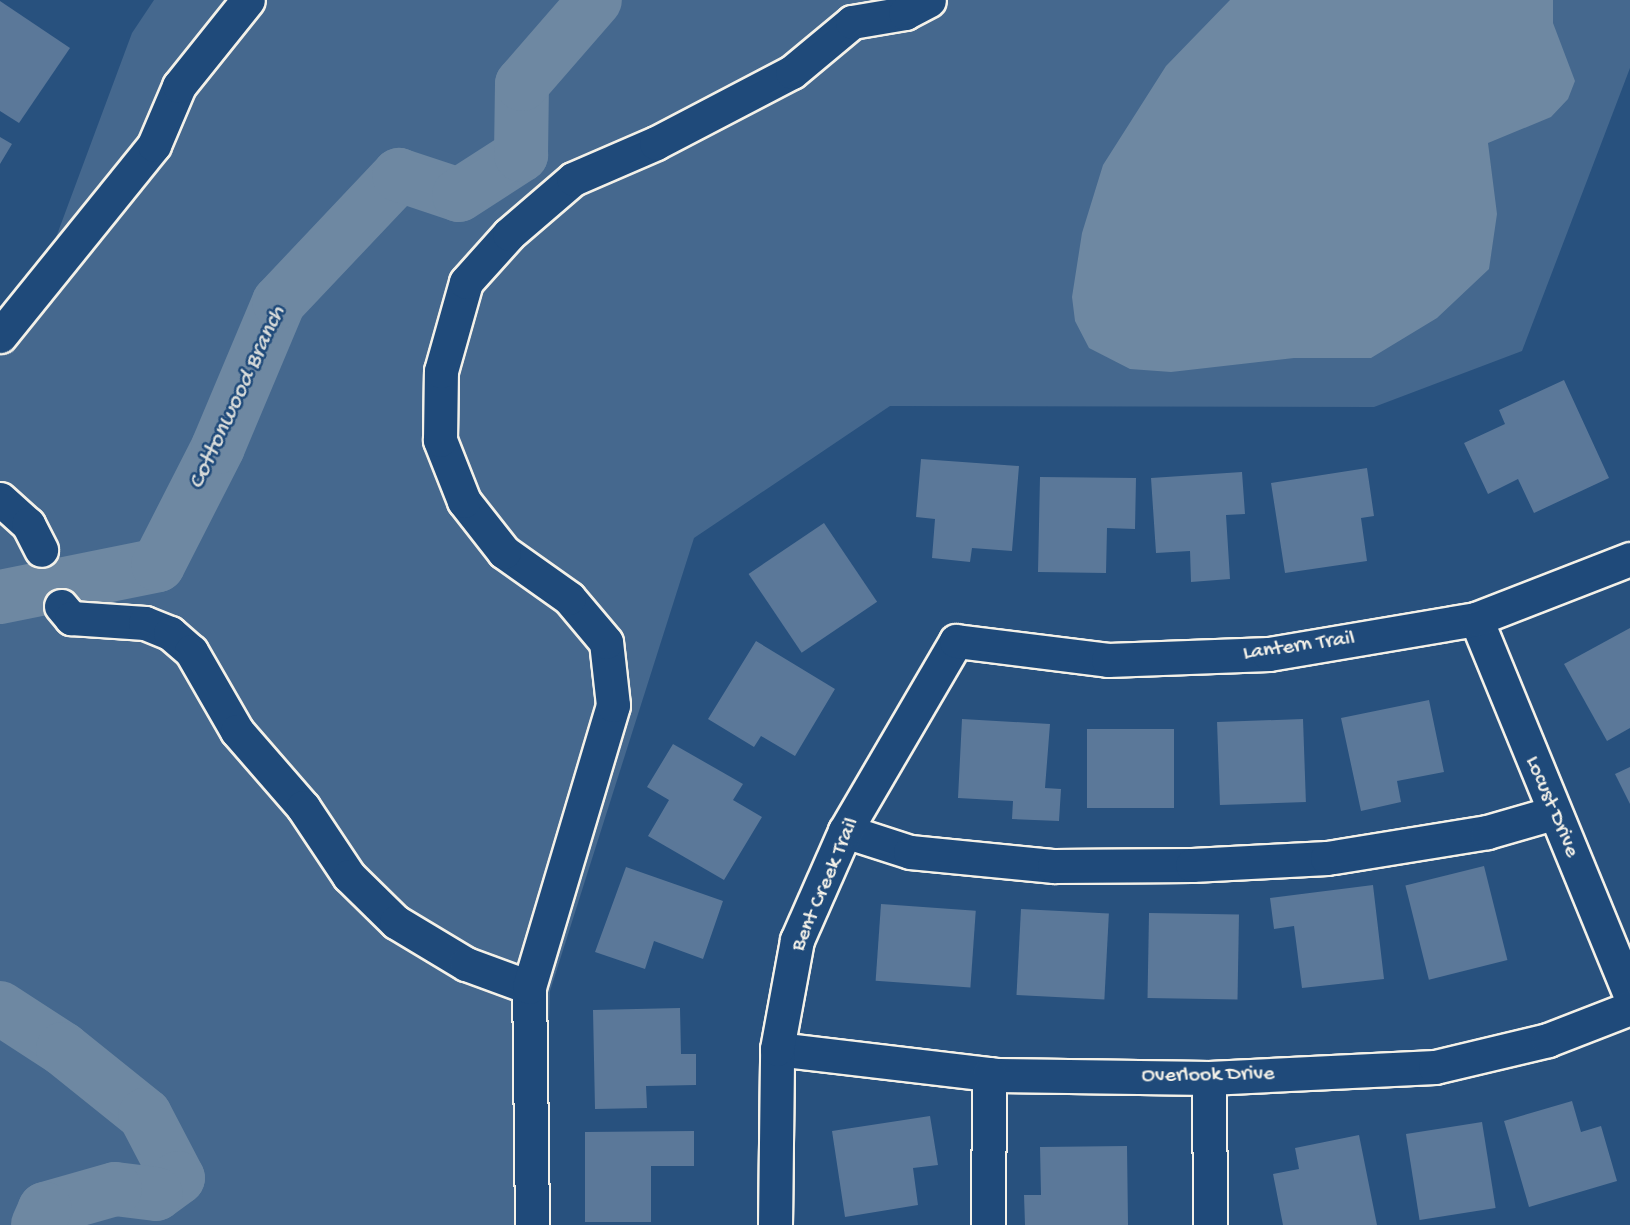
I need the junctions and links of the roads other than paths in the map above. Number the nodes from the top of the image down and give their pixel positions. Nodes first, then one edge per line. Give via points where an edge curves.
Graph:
1 (248, 0) edge
2 (929, 0) edge
3 (0, 336) edge
4 (0, 499) edge
5 (41, 549) dead end
6 (1630, 559) edge
7 (61, 606) dead end
8 (1476, 619) junction
9 (956, 642) joint
10 (1553, 813) junction
11 (845, 831) junction
12 (529, 987) junction
13 (1630, 994) edge
14 (1630, 1008) edge
15 (777, 1049) junction
16 (989, 1074) junction
17 (1209, 1078) junction
18 (532, 1225) edge
19 (775, 1225) edge
20 (988, 1225) edge
21 (1210, 1225) edge

1 - 3 street via 179,86 154,145
2 - 12 street via 905,13 852,22 792,72 656,143 573,178 509,234 466,282 441,371 440,440 464,501 504,552 569,598 606,642 613,705
4 - 5 street via 28,524
6 - 8 street, Lantern Trail
7 - 12 street via 71,618 145,623 170,633 191,651 237,731 303,807 349,876 396,922 466,964
8 - 9 street, Lantern Trail via 1269,654 1108,660
8 - 10 street, Locust Drive
9 - 11 street, Bent Creek Trail
10 - 11 street via 1487,832 1327,858 1192,865 1054,866 910,852
10 - 13 street, Locust Drive
11 - 15 street, Bent Creek Trail via 797,940
12 - 18 street
14 - 17 street, Overlook Drive via 1548,1040 1435,1067
15 - 16 street, Overlook Drive
15 - 19 street, Bent Creek Trail
16 - 17 street, Overlook Drive
16 - 20 street
17 - 21 street

